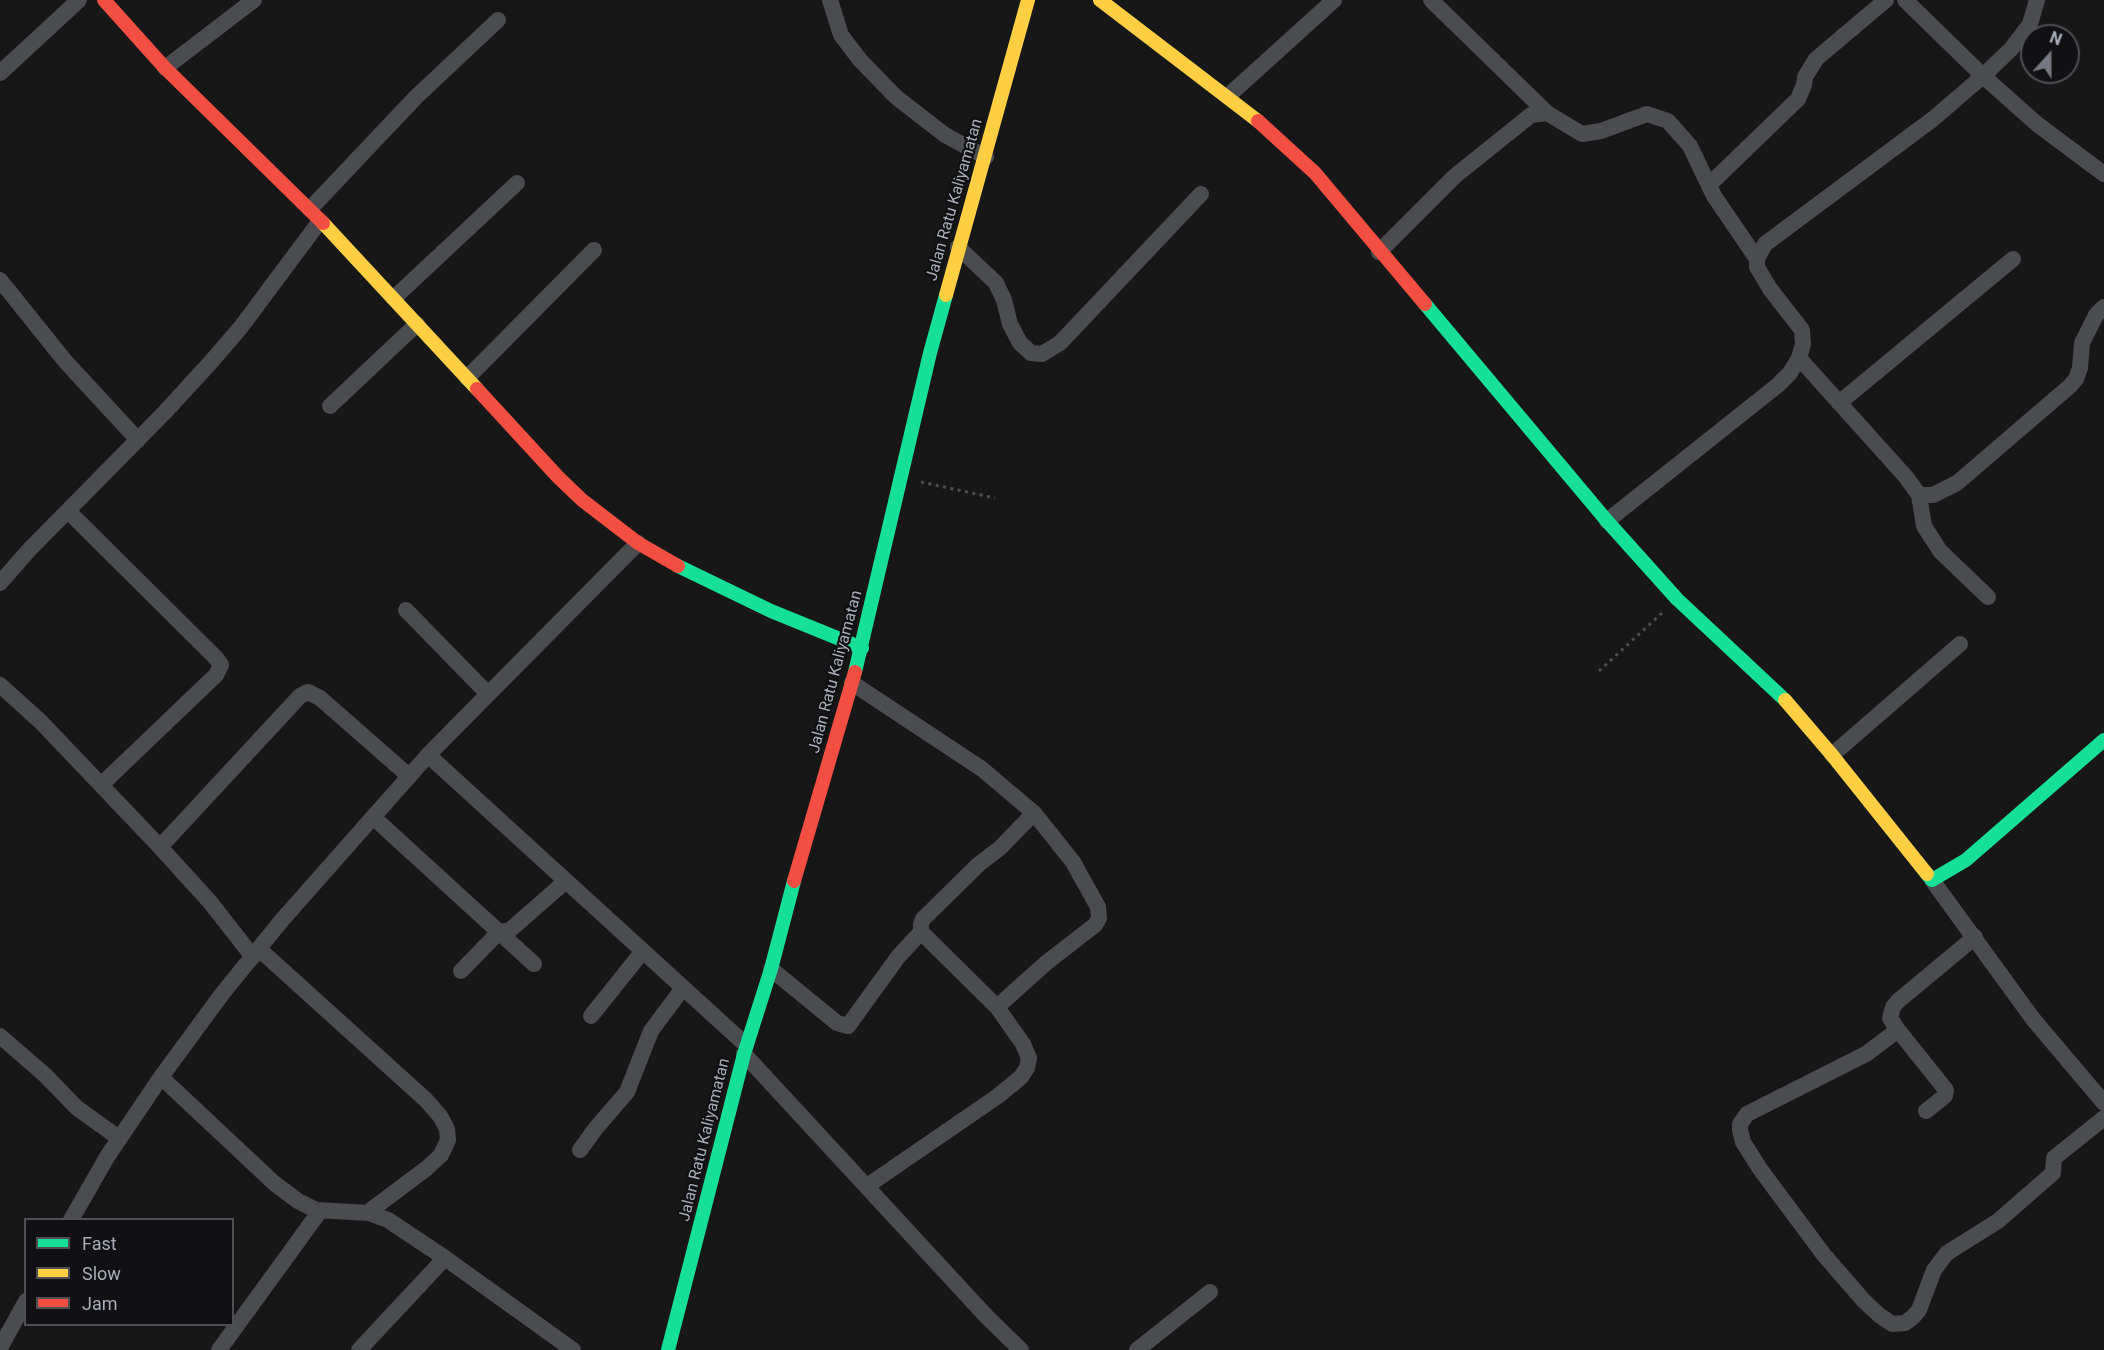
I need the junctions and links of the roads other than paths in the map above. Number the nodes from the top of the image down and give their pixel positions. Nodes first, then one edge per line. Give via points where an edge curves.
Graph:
1 (79, 0) edge
2 (104, 0) edge
3 (254, 0) edge
4 (830, 0) edge
5 (1028, 0) edge
6 (1100, 0) edge
7 (1334, 0) edge
8 (1431, 0) edge
9 (1886, 0) edge
10 (1905, 0) edge
11 (2037, 0) edge
12 (498, 20) dead end
13 (165, 68) junction
14 (0, 73) edge
15 (1983, 76) junction
16 (1228, 96) junction
17 (1548, 113) junction
18 (986, 157) junction
19 (2104, 174) edge
20 (517, 183) dead end
21 (1709, 185) junction
22 (1201, 194) dead end
23 (315, 215) junction
24 (958, 247) junction
25 (594, 250) dead end
26 (1379, 252) junction
27 (1757, 259) junction
28 (2013, 259) dead end
29 (0, 280) edge
30 (394, 298) junction
31 (2104, 307) edge
32 (417, 324) junction
33 (1799, 358) junction
34 (467, 378) junction
35 (1839, 403) junction
36 (330, 406) dead end
37 (138, 440) junction
38 (1919, 495) junction
39 (68, 511) junction
40 (1607, 521) junction
41 (638, 543) junction
42 (0, 583) edge
43 (1988, 597) dead end
44 (406, 610) dead end
45 (1960, 644) dead end
46 (862, 648) junction
47 (852, 683) junction
48 (0, 685) edge
49 (488, 694) junction
50 (2104, 740) edge
51 (428, 755) junction
52 (1832, 755) junction
53 (409, 776) junction
54 (101, 785) junction
55 (1034, 813) junction
56 (373, 817) junction
57 (160, 847) junction
58 (1932, 880) junction
59 (566, 881) junction
60 (499, 932) junction
61 (921, 932) junction
62 (1975, 937) junction
63 (643, 951) junction
64 (256, 953) junction
65 (534, 964) dead end
66 (771, 969) junction
67 (461, 971) dead end
68 (683, 988) junction
69 (997, 1007) junction
70 (591, 1016) dead end
71 (1898, 1030) junction
72 (0, 1036) edge
73 (745, 1050) junction
74 (161, 1077) junction
75 (2104, 1103) edge
76 (1926, 1111) dead end
77 (2104, 1118) edge
78 (119, 1138) junction
79 (580, 1150) dead end
80 (867, 1186) junction
81 (320, 1211) junction
82 (367, 1213) junction
83 (72, 1218) edge
84 (445, 1258) junction
85 (1210, 1292) dead end
86 (24, 1303) edge
87 (7, 1319) edge
88 (0, 1348) edge
89 (219, 1350) edge
90 (359, 1350) edge
91 (573, 1350) edge
92 (668, 1350) edge
93 (1021, 1350) edge
94 (1137, 1350) edge

1 - 14 street
2 - 13 street
3 - 13 street
4 - 18 street via 841,35 896,97 945,135
5 - 18 street, Jalan Ratu Kaliyamatan
6 - 16 street
7 - 16 street
8 - 17 street
9 - 21 street via 1816,59 1798,99
10 - 15 street
11 - 15 street via 2030,24 2011,50
12 - 23 street via 416,98
13 - 23 street
15 - 19 street via 2037,124
15 - 27 street via 1933,119 1765,244
16 - 26 street via 1315,173
17 - 21 street via 1582,134 1647,114 1668,121 1690,146
17 - 26 street via 1532,115 1479,155
18 - 24 street, Jalan Ratu Kaliyamatan
20 - 30 street
21 - 27 street
22 - 24 street via 1060,343 1042,354 1031,353 1020,343 996,283
23 - 30 street
23 - 37 street via 241,327
24 - 46 street, Jalan Ratu Kaliyamatan
25 - 34 street
26 - 40 street
27 - 33 street via 1757,267 1770,289 1802,330
28 - 35 street
29 - 37 street via 64,361
30 - 32 street
31 - 38 street via 2082,343 2080,368 2070,387 1957,483 1933,495
32 - 34 street
32 - 36 street
33 - 35 street
33 - 40 street via 1778,385
34 - 41 street via 574,493
35 - 38 street
37 - 39 street
38 - 43 street via 1924,526 1940,551
39 - 42 street
39 - 54 street via 221,665 216,675
40 - 52 street via 1677,598 1779,693
41 - 46 street via 745,599
41 - 49 street
44 - 49 street
45 - 52 street
46 - 47 street, Jalan Ratu Kaliyamatan
47 - 55 street via 982,769
47 - 66 street, Jalan Ratu Kaliyamatan
48 - 54 street
49 - 51 street
50 - 58 street via 1966,860
51 - 53 street
51 - 59 street
52 - 58 street
53 - 56 street
53 - 57 street via 320,698 308,692 300,696
54 - 57 street
55 - 61 street via 928,915 921,924
55 - 69 street via 1073,862 1098,907 1099,918
56 - 60 street
56 - 64 street
57 - 64 street
58 - 62 street
59 - 60 street via 510,930
59 - 63 street
60 - 65 street
60 - 67 street
61 - 66 street via 848,1026 837,1023
61 - 69 street
62 - 71 street via 1893,1007 1890,1018
62 - 75 street via 2033,1019
63 - 68 street
63 - 70 street
64 - 74 street
64 - 82 street via 426,1100 447,1129 447,1143 435,1160
66 - 73 street, Jalan Ratu Kaliyamatan
68 - 73 street
68 - 79 street via 651,1031 627,1092
69 - 80 street via 1029,1058 1021,1077
71 - 76 street via 1946,1090 1945,1096
71 - 77 street via 1866,1054 1748,1113 1740,1124 1743,1142 1760,1169 1824,1255 1864,1301 1892,1324 1905,1323 1919,1310 1934,1270 1947,1253 1998,1221 2053,1173 2054,1158
72 - 78 street via 77,1108
73 - 80 street
73 - 92 street, Jalan Ratu Kaliyamatan
74 - 78 street
74 - 81 street via 274,1183
78 - 83 street
80 - 93 street
81 - 82 street
81 - 89 street
82 - 84 street via 388,1220
84 - 90 street
84 - 91 street
85 - 94 street
86 - 87 street
87 - 88 street

